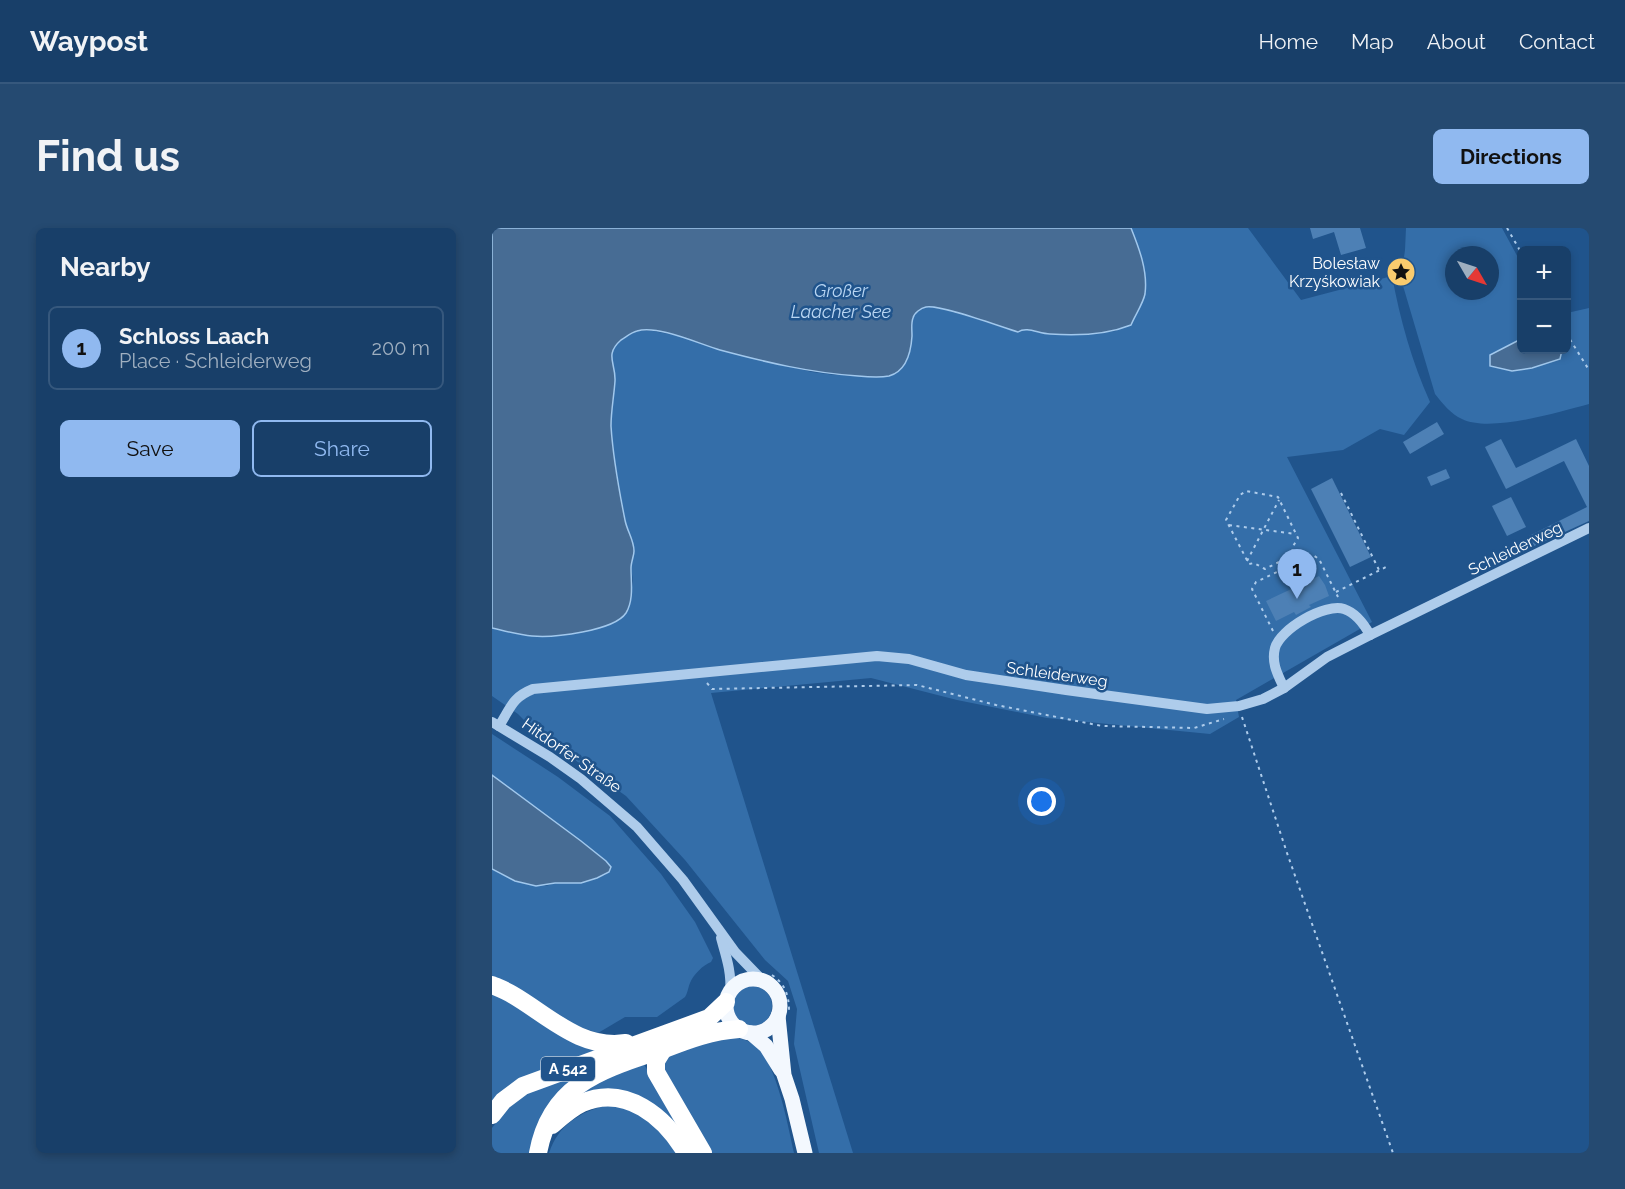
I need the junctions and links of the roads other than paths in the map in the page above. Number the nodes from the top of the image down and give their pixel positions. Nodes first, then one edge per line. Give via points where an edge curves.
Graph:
1 (1589, 528) edge
2 (1370, 635) junction
3 (1284, 688) junction
4 (495, 724) edge
5 (719, 932) junction
6 (762, 980) junction
7 (492, 985) edge
8 (728, 997) junction
9 (778, 1017) junction
10 (745, 1031) junction
11 (659, 1043) junction
12 (784, 1075) junction
13 (492, 1115) edge
14 (543, 1132) junction
15 (538, 1153) edge
16 (686, 1153) edge
17 (703, 1153) edge
18 (805, 1153) edge

1 - 2 street, Schleiderweg
2 - 3 street, Schleiderweg via 1327,657
2 - 3 street via 1358,618 1342,608 1326,610 1294,625 1275,646 1274,662
3 - 4 street, Schleiderweg via 1239,706 1207,709 966,675 909,659 877,656 533,689 522,693
4 - 5 street, Hitdorfer Straße via 550,757 624,815 683,880
5 - 6 street, Hitdorfer Straße
5 - 8 street, Hitdorfer Straße via 731,981
6 - 8 main road via 740,982
6 - 9 main road via 776,991
7 - 11 highway via 553,1023 594,1041 616,1045
8 - 10 main road via 729,1018
8 - 11 highway, A 542 via 709,1018
9 - 10 main road via 760,1032
9 - 12 main road
10 - 11 highway, A 542 via 715,1032
10 - 12 main road via 766,1046
11 - 13 highway, A 542 via 523,1086
11 - 14 highway, A 542 via 579,1085 554,1110
11 - 17 highway via 656,1072
12 - 18 main road
14 - 15 highway, A 542
14 - 16 highway via 575,1107 609,1097 649,1110

